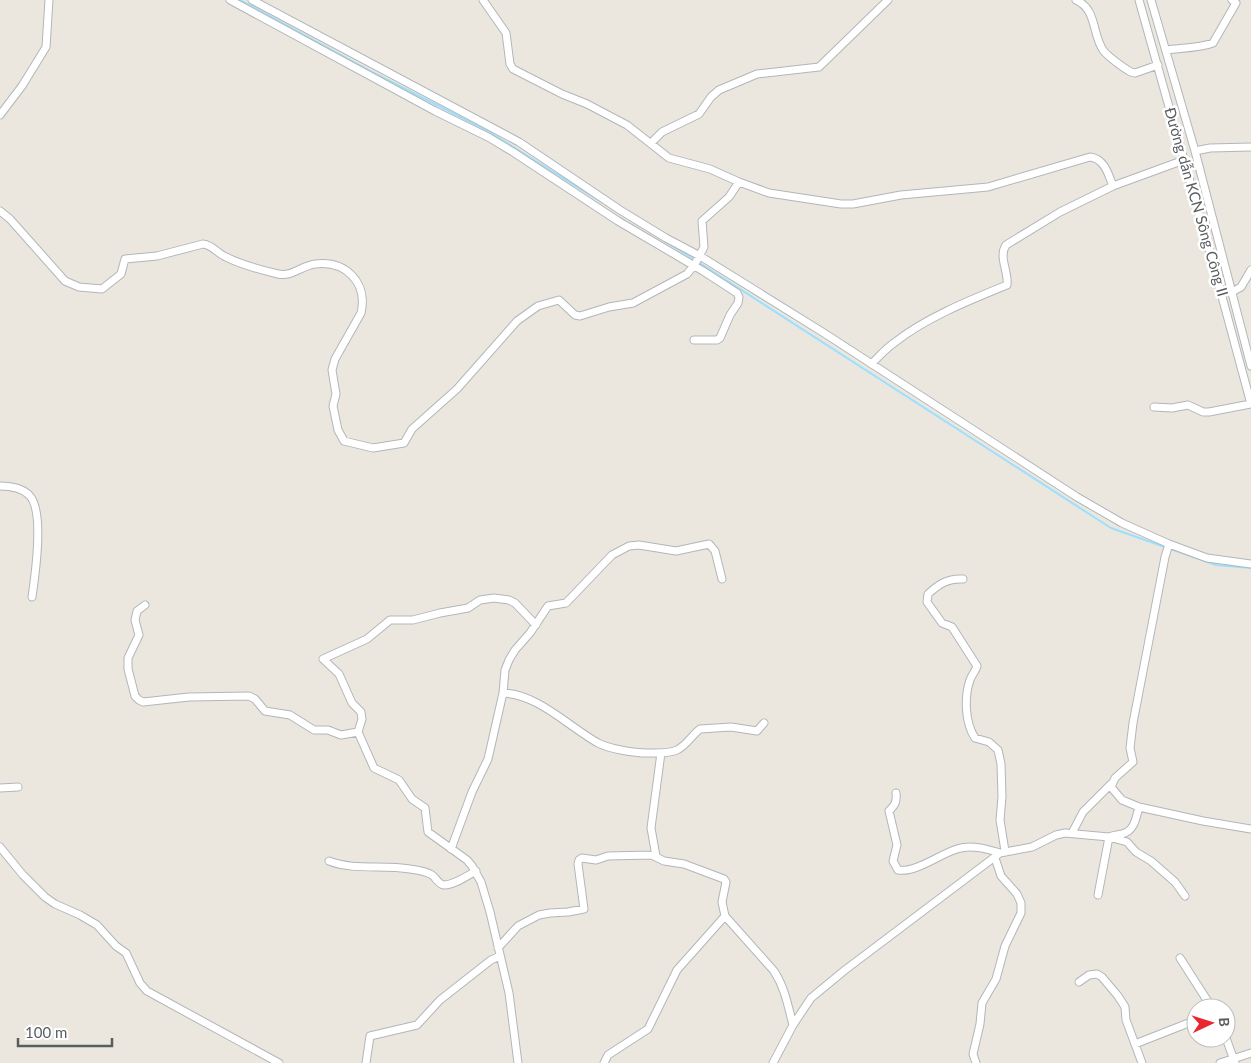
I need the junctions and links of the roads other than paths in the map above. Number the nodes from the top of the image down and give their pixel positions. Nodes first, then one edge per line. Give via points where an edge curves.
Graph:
1 (48, 0) edge
2 (230, 0) edge
3 (252, 0) edge
4 (483, 0) edge
5 (888, 0) edge
6 (1076, 0) edge
7 (1139, 0) edge
8 (1151, 0) edge
9 (1232, 0) edge
10 (1166, 50) junction
11 (1158, 65) junction
12 (421, 90) junction
13 (413, 99) junction
14 (0, 115) edge
15 (651, 143) junction
16 (1251, 147) edge
17 (1195, 150) junction
18 (1184, 160) junction
19 (739, 182) junction
20 (1113, 186) junction
21 (0, 211) edge
22 (696, 261) junction
23 (1224, 264) junction
24 (1214, 267) junction
25 (1251, 270) edge
26 (1232, 292) junction
27 (694, 340) dead end
28 (871, 364) junction
29 (1251, 366) edge
30 (1251, 404) edge
31 (1154, 407) dead end
32 (0, 486) edge
33 (1169, 545) junction
34 (1251, 564) edge
35 (722, 579) dead end
36 (963, 579) dead end
37 (32, 597) dead end
38 (145, 605) dead end
39 (536, 625) junction
40 (503, 693) junction
41 (764, 722) dead end
42 (358, 732) junction
43 (661, 753) junction
44 (1111, 784) junction
45 (18, 787) dead end
46 (0, 788) edge
47 (896, 793) dead end
48 (1139, 807) junction
49 (1251, 829) edge
50 (1072, 833) junction
51 (1110, 837) junction
52 (0, 847) edge
53 (451, 849) junction
54 (1000, 854) junction
55 (656, 856) junction
56 (329, 861) dead end
57 (476, 871) junction
58 (1098, 895) dead end
59 (1185, 896) dead end
60 (725, 916) junction
61 (498, 948) junction
62 (500, 956) junction
63 (1180, 958) dead end
64 (1079, 982) dead end
65 (1206, 998) edge
66 (1186, 1024) edge
67 (793, 1025) junction
68 (1135, 1044) junction
69 (1230, 1048) edge
70 (1251, 1053) edge
71 (1234, 1060) edge
72 (279, 1063) edge
73 (366, 1063) edge
74 (518, 1063) edge
75 (604, 1063) edge
76 (773, 1063) edge
77 (976, 1063) edge
78 (1142, 1063) edge
79 (1220, 1063) edge

1 - 14 street via 46,47
2 - 13 street
3 - 12 street
4 - 15 street via 506,32 513,69 587,104
5 - 15 street via 819,67 757,74 720,90 699,114 662,132
6 - 11 street via 1090,13 1108,55 1131,72
7 - 11 street, Đường dẫn KCN Sông Công II
8 - 10 street, Đường dẫn KCN Sông Công II
9 - 10 street via 1236,3 1213,43
10 - 17 street, Đường dẫn KCN Sông Công II
11 - 18 street, Đường dẫn KCN Sông Công II
12 - 13 street
12 - 22 street via 519,142
13 - 22 street via 513,152 618,221
15 - 19 street via 669,158 710,168
16 - 17 street
17 - 23 street, Đường dẫn KCN Sông Công II
18 - 20 street
18 - 24 street, Đường dẫn KCN Sông Công II
19 - 20 street via 769,193 853,204 901,194 988,187 1098,158
19 - 22 street via 702,221 704,243
20 - 28 street via 1060,212 1006,245 1002,255 1007,285 925,323 894,342
21 - 22 street via 65,281 79,287 102,289 121,274 125,259 157,256 203,244 224,257 279,274 316,264 333,265 347,271 360,286 363,304 335,359 332,370 336,394 333,406 338,430 346,443 368,448 404,442 412,429 456,389 514,324 538,306 559,300 574,315 580,316 628,304 683,277
22 - 27 street via 739,298 720,338
22 - 28 street
23 - 24 street
23 - 26 street, Đường dẫn KCN Sông Công II
24 - 30 street, Đường dẫn KCN Sông Công II
25 - 26 street via 1240,287
26 - 29 street, Đường dẫn KCN Sông Công II
28 - 33 street via 1077,498
30 - 31 street via 1209,412 1188,405
32 - 37 street via 24,491 33,502 38,542
33 - 34 street via 1207,558
33 - 44 street via 1132,723 1130,748 1133,762
35 - 39 street via 715,551 709,544 676,551 629,546 612,555 566,603 548,606
36 - 54 street via 954,578 942,583 928,594 927,602 942,623 952,627 977,666 969,682 966,710 975,738 989,742 998,750 1002,797
38 - 42 street via 137,611 135,620 139,635 128,658 130,680 139,700 249,696 265,712 290,715 311,729 328,730 341,736
39 - 40 street via 509,660
39 - 42 street via 515,603 485,598 468,608 413,620 390,620 362,641 323,658 339,674 352,703 361,712
40 - 43 street via 534,701 602,744 633,752
40 - 53 street via 488,759
41 - 43 street via 757,731 731,727 700,729 680,748
42 - 53 street via 374,768 403,784 412,799 425,808 428,832
43 - 55 street via 651,828
44 - 48 street via 1122,800
44 - 50 street via 1082,812
45 - 46 street
47 - 54 street via 897,800 889,811 897,845 893,861 898,870 915,868 966,847
48 - 49 street
48 - 51 street via 1131,829
50 - 51 street
50 - 54 street via 1056,835 1024,849
51 - 58 street
51 - 59 street via 1127,842 1175,882
52 - 72 street via 45,897 97,925 126,953 147,991
53 - 57 street
54 - 67 street via 818,992
54 - 77 street via 1001,876 1017,894 1021,913 1005,946 996,979 982,1003 973,1054
55 - 60 street via 724,879 727,886 722,906
55 - 61 street via 582,858 578,864 584,909 540,915 518,926
56 - 57 street via 351,866 405,868 431,874 444,885
57 - 61 street
60 - 67 street via 777,976 785,991
60 - 75 street via 677,970 648,1029 608,1055
61 - 62 street
62 - 73 street via 440,1000 417,1025 370,1036
62 - 74 street
63 - 65 street
64 - 68 street via 1089,975 1102,977 1125,1007
66 - 68 street
67 - 76 street
68 - 78 street
69 - 71 street
70 - 71 street
71 - 79 street

